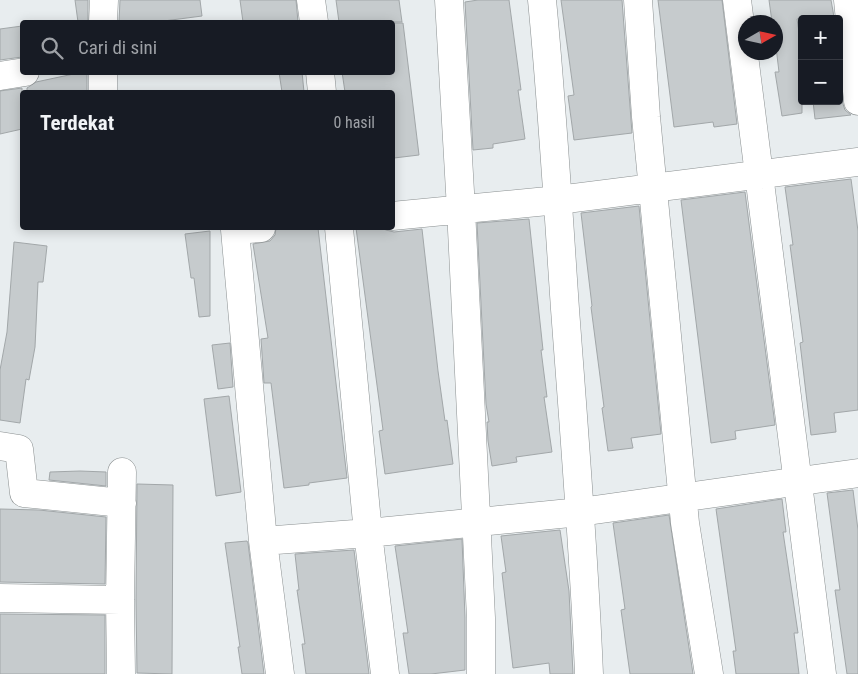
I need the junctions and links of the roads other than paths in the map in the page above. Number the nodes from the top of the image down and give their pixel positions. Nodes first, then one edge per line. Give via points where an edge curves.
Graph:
1 (104, 0) edge
2 (311, 0) edge
3 (449, 0) edge
4 (542, 0) edge
5 (638, 0) edge
6 (737, 0) edge
7 (848, 0) edge
8 (103, 20) edge
9 (314, 20) edge
10 (20, 73) edge
11 (102, 75) edge
12 (320, 75) edge
13 (0, 76) edge
14 (103, 90) edge
15 (322, 90) edge
16 (858, 101) edge
17 (858, 162) edge
18 (760, 175) junction
19 (654, 188) junction
20 (558, 200) junction
21 (461, 210) junction
22 (395, 216) edge
23 (235, 230) edge
24 (339, 230) edge
25 (0, 446) edge
26 (122, 472) dead end
27 (858, 473) edge
28 (798, 481) junction
29 (682, 498) junction
30 (122, 503) junction
31 (580, 512) junction
32 (476, 521) junction
33 (368, 533) junction
34 (263, 541) junction
35 (0, 598) edge
36 (120, 600) junction
37 (121, 674) edge
38 (280, 674) edge
39 (385, 674) edge
40 (481, 674) edge
41 (589, 674) edge
42 (708, 674) edge
43 (822, 674) edge

1 - 8 street
2 - 9 street
3 - 21 street
4 - 20 street
5 - 19 street
6 - 18 street
7 - 16 street
10 - 13 street
11 - 14 street
12 - 15 street
17 - 18 street
18 - 19 street
18 - 28 street
19 - 20 street
19 - 29 street
20 - 21 street
20 - 31 street
21 - 22 street
21 - 32 street
23 - 34 street
24 - 33 street
25 - 30 street via 20,448 24,493
26 - 30 street
27 - 28 street
28 - 29 street
28 - 43 street
29 - 31 street
29 - 42 street
30 - 36 street
31 - 32 street
31 - 41 street
32 - 33 street
32 - 40 street
33 - 34 street
33 - 39 street
34 - 38 street
35 - 36 street
36 - 37 street

